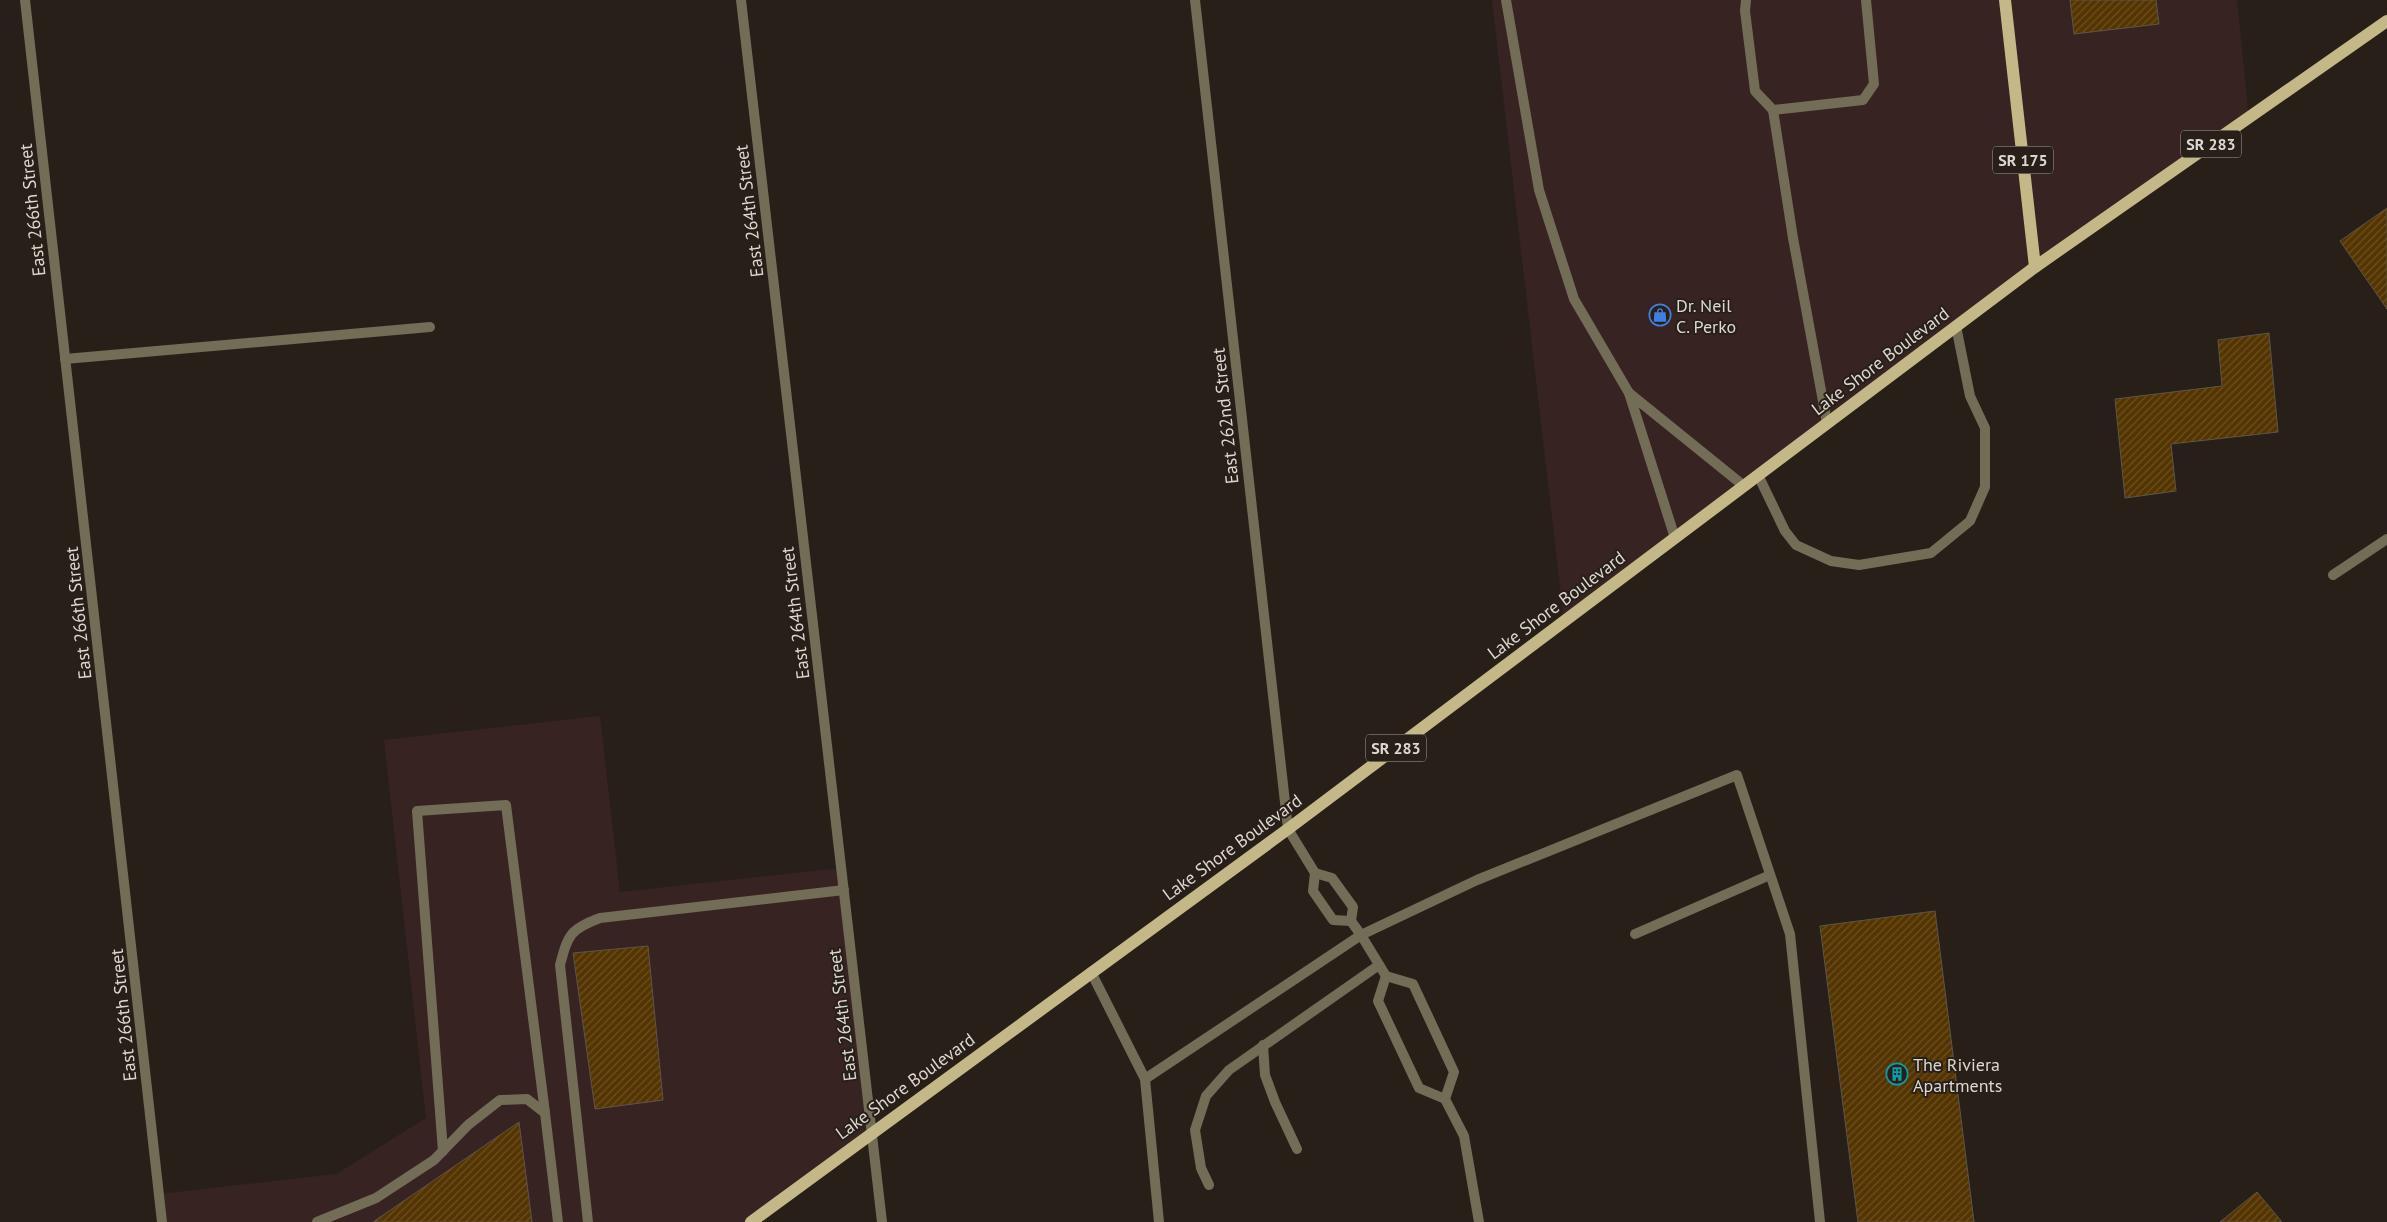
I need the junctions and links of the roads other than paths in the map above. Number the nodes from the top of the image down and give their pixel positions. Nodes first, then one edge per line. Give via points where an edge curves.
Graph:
1 (25, 0) edge
2 (741, 0) edge
3 (1195, 0) edge
4 (1506, 0) edge
5 (1746, 0) edge
6 (1866, 0) edge
7 (2005, 0) edge
8 (2387, 21) edge
9 (1773, 110) junction
10 (2036, 267) junction
11 (1956, 326) junction
12 (430, 327) dead end
13 (65, 359) junction
14 (1629, 393) junction
15 (1827, 423) junction
16 (1758, 475) junction
17 (1744, 486) junction
18 (1675, 538) junction
19 (2387, 539) edge
20 (2333, 575) dead end
21 (1288, 829) junction
22 (1314, 873) junction
23 (1770, 875) junction
24 (844, 890) junction
25 (1351, 921) junction
26 (1635, 934) dead end
27 (1361, 935) junction
28 (1379, 965) junction
29 (1090, 972) junction
30 (1386, 976) junction
31 (1263, 1045) junction
32 (1145, 1079) junction
33 (1445, 1099) junction
34 (545, 1113) junction
35 (872, 1132) junction
36 (1297, 1149) dead end
37 (443, 1151) junction
38 (1209, 1185) dead end
39 (162, 1222) edge
40 (317, 1222) edge
41 (558, 1222) edge
42 (588, 1222) edge
43 (751, 1222) edge
44 (882, 1222) edge
45 (1159, 1222) edge
46 (1479, 1222) edge
47 (1820, 1222) edge

1 - 13 street, East 266th Street
2 - 24 street, East 264th Street
3 - 21 street, East 262nd Street
4 - 14 street via 1538,190 1574,299
5 - 9 street via 1755,92
6 - 9 street via 1874,84 1863,100
7 - 10 main road, SR 175
8 - 10 main road, Lake Shore Boulevard / SR 283
9 - 15 street
10 - 11 main road, Lake Shore Boulevard / SR 283
11 - 15 main road, Lake Shore Boulevard / SR 283
11 - 16 street via 1970,396 1985,428 1985,486 1970,521 1931,553 1859,565 1831,561 1796,545 1785,531
12 - 13 street
13 - 39 street, East 266th Street
14 - 17 street
14 - 18 street
15 - 16 main road, Lake Shore Boulevard / SR 283
16 - 17 main road, Lake Shore Boulevard / SR 283
17 - 18 main road, Lake Shore Boulevard / SR 283
18 - 21 main road, Lake Shore Boulevard / SR 283
19 - 20 street
21 - 22 street
21 - 29 main road, Lake Shore Boulevard / SR 283
22 - 25 street via 1332,878 1354,907
22 - 25 street via 1313,892 1333,920
23 - 26 street
23 - 27 street via 1737,776 1477,880
23 - 47 street via 1790,934
24 - 35 street, East 264th Street
24 - 42 street via 600,918 580,925 567,939 560,964
25 - 27 street
27 - 28 street
27 - 32 street
28 - 30 street
28 - 31 street
29 - 32 street
29 - 35 main road, Lake Shore Boulevard / SR 283
30 - 33 street via 1378,1002 1419,1088
30 - 33 street via 1413,984 1454,1072
31 - 36 street via 1265,1075
31 - 38 street via 1229,1070 1206,1096 1195,1130 1201,1168
32 - 45 street
33 - 46 street via 1464,1136
34 - 37 street via 527,1099 500,1100 468,1125
34 - 37 street via 506,805 417,811
34 - 41 street
35 - 43 main road, Lake Shore Boulevard / SR 283
35 - 44 street, East 264th Street
37 - 40 street via 376,1198

